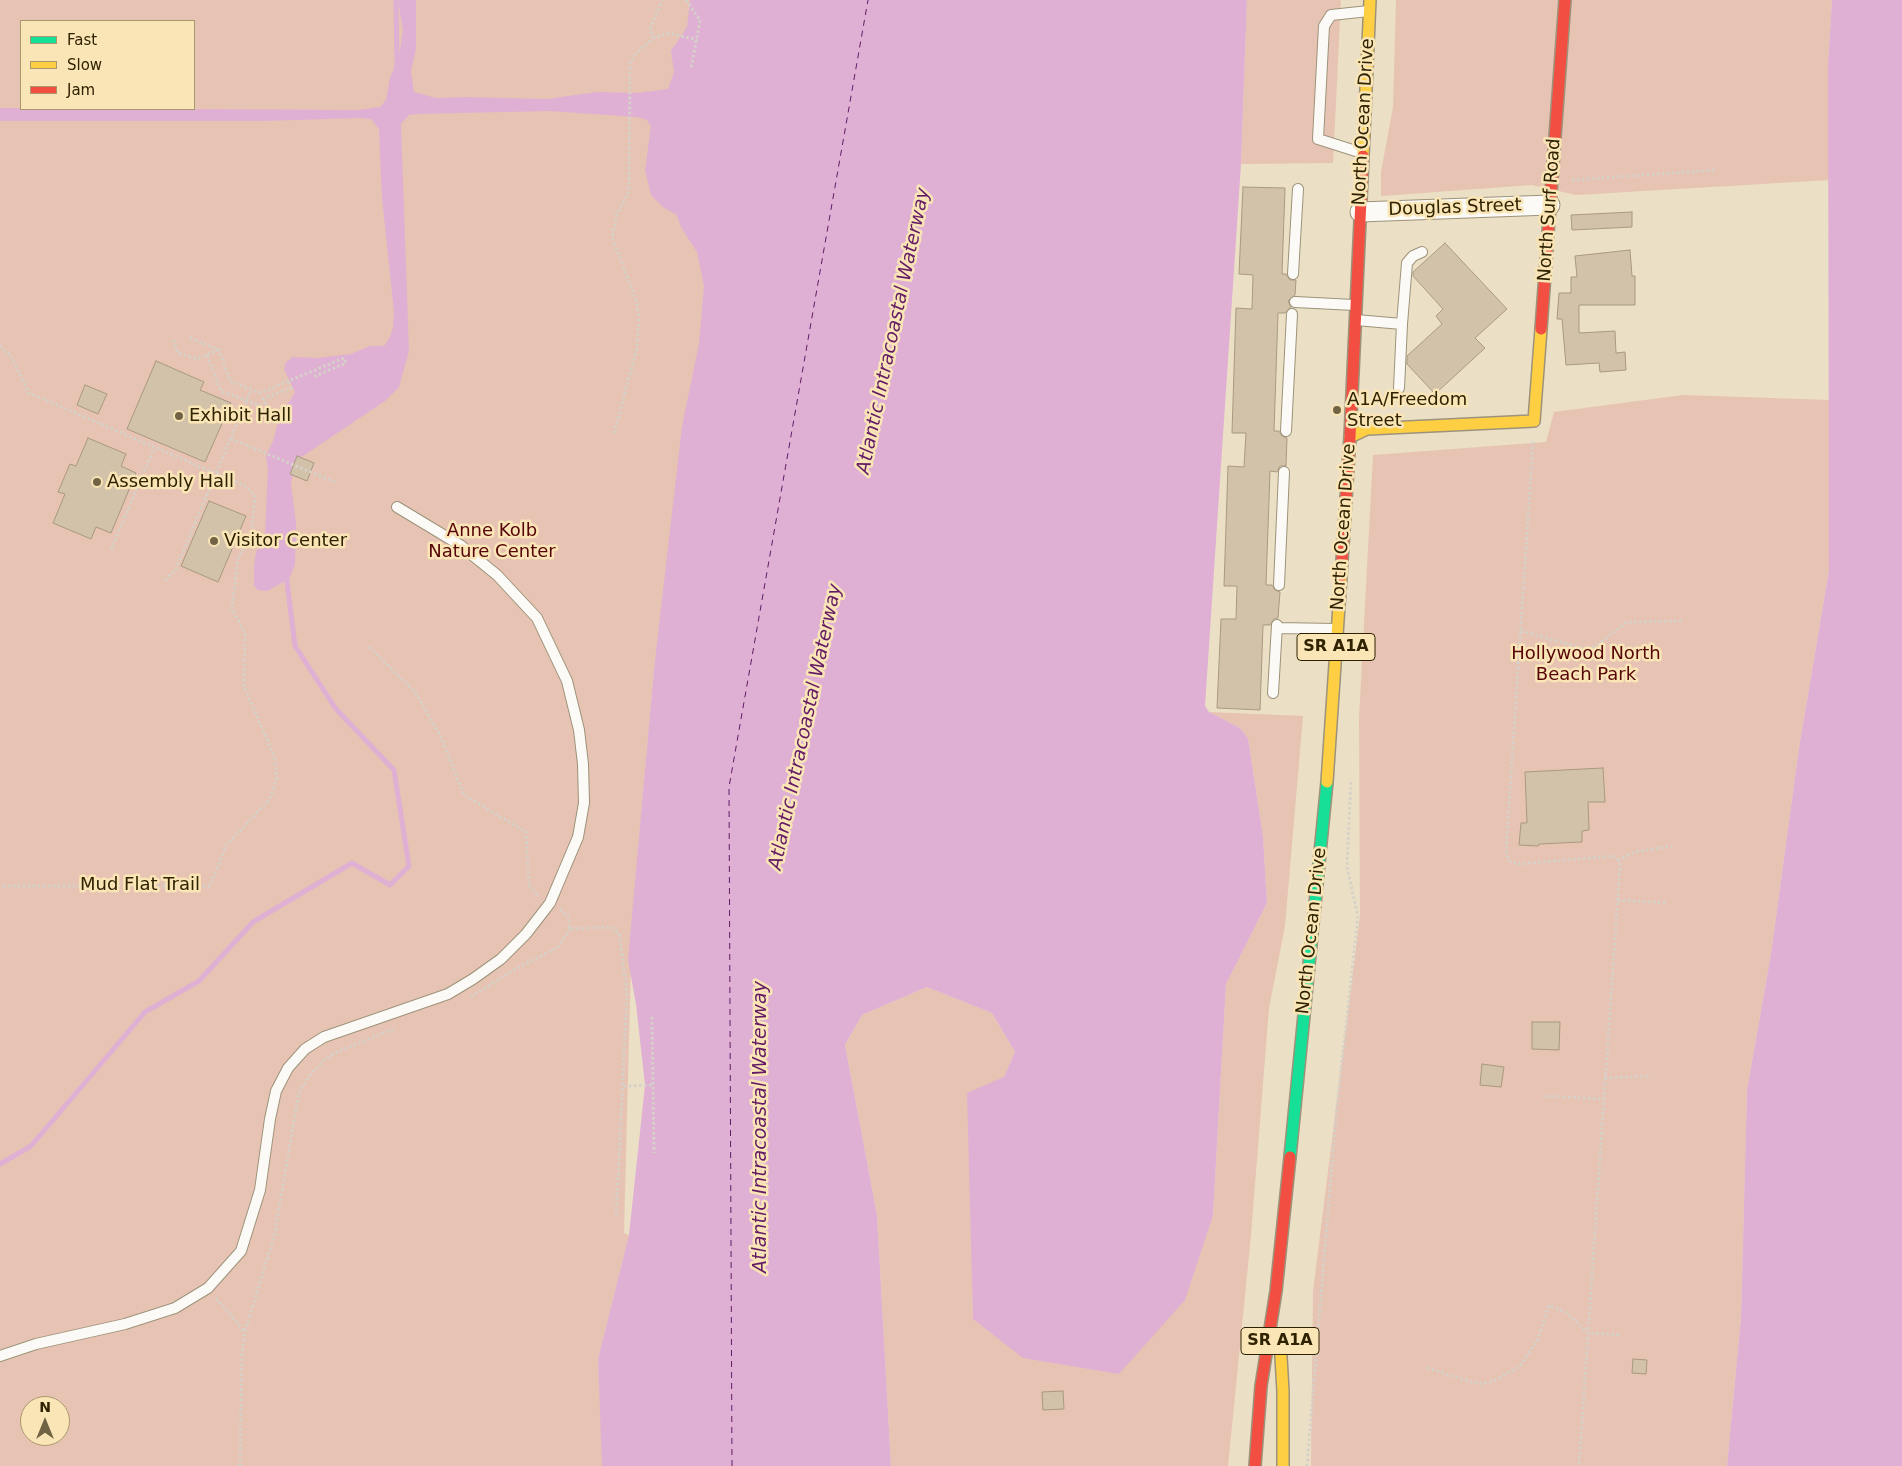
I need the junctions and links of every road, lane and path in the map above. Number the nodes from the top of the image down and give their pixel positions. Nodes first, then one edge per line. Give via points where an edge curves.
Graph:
1 (662, 0) edge
2 (686, 0) edge
3 (1565, 0) edge
4 (1370, 6) edge
5 (654, 38) junction
6 (697, 40) junction
7 (691, 70) dead end
8 (1363, 154) junction
9 (1717, 170) dead end
10 (1552, 181) junction
11 (1298, 189) dead end
12 (1550, 205) junction
13 (1360, 212) junction
14 (1422, 252) dead end
15 (1293, 274) dead end
16 (1295, 302) dead end
17 (1356, 306) junction
18 (1292, 314) dead end
19 (1355, 320) junction
20 (1402, 324) junction
21 (190, 338) dead end
22 (173, 340) dead end
23 (0, 346) edge
24 (219, 350) junction
25 (207, 355) junction
26 (313, 377) dead end
27 (288, 381) junction
28 (1399, 388) dead end
29 (252, 390) junction
30 (247, 401) junction
31 (1534, 421) junction
32 (1286, 431) dead end
33 (614, 432) dead end
34 (1350, 437) junction
35 (231, 439) junction
36 (154, 448) junction
37 (1284, 472) dead end
38 (217, 474) junction
39 (335, 482) dead end
40 (397, 507) dead end
41 (112, 550) dead end
42 (165, 580) dead end
43 (1279, 585) dead end
44 (1684, 621) dead end
45 (1337, 629) junction
46 (1521, 631) junction
47 (1273, 693) dead end
48 (1672, 846) dead end
49 (1618, 860) junction
50 (0, 886) edge
51 (1618, 900) junction
52 (1668, 903) dead end
53 (570, 929) dead end
54 (466, 999) dead end
55 (652, 1017) dead end
56 (402, 1025) dead end
57 (1651, 1076) dead end
58 (1605, 1078) junction
59 (654, 1085) junction
60 (624, 1086) dead end
61 (1543, 1096) dead end
62 (1604, 1099) junction
63 (654, 1153) dead end
64 (208, 1288) junction
65 (1276, 1291) junction
66 (245, 1331) junction
67 (1588, 1333) junction
68 (1621, 1335) dead end
69 (0, 1356) edge
70 (1427, 1368) dead end
71 (240, 1466) edge
72 (1255, 1466) edge
73 (1283, 1466) edge
74 (1578, 1466) edge

1 - 5 path via 650,29
2 - 6 path via 700,20
3 - 10 main road, North Surf Road
4 - 8 main road, North Ocean Drive / SR A1A
4 - 8 lane via 1331,15 1324,26 1318,139
5 - 6 path via 668,33
5 - 33 path via 636,53 630,63 629,192 617,214 612,238 639,316 637,348
6 - 7 path
8 - 13 main road, North Ocean Drive / SR A1A
9 - 10 path
10 - 12 main road, North Surf Road
11 - 15 lane
12 - 13 street, Douglas Street
12 - 31 main road, North Surf Road
13 - 17 main road, North Ocean Drive / SR A1A
14 - 20 lane via 1407,263
16 - 17 lane
17 - 19 main road, North Ocean Drive / SR A1A
18 - 32 lane
19 - 20 lane
19 - 34 main road, North Ocean Drive / SR A1A
20 - 28 lane
21 - 24 path
22 - 25 path via 178,353 197,359
23 - 36 path via 12,356 29,393
24 - 25 path
24 - 29 path via 230,381
25 - 30 path via 221,391
26 - 27 path via 346,363 344,358
27 - 29 path via 260,393
27 - 30 path via 291,388 264,399 265,404 260,406
29 - 30 path
30 - 35 path
31 - 34 main road via 1368,429
31 - 46 path
34 - 45 main road, North Ocean Drive / SR A1A
35 - 38 path
35 - 39 path
36 - 38 path
36 - 41 path
37 - 43 lane
38 - 42 path via 175,571
38 - 50 path, Mud Flat Trail via 245,486 254,495 252,530 238,559 232,608 245,634 244,686 274,756 277,780 269,800 226,846 210,886
40 - 64 lane via 460,545 497,575 537,618 567,681 579,730 584,803 578,837 550,903 501,959 448,994 324,1037 305,1049 288,1068 276,1091 260,1190 241,1251
44 - 46 path via 1627,622 1590,650
45 - 47 lane via 1278,626
45 - 65 main road, North Ocean Drive / SR A1A via 1332,735
46 - 49 path via 1506,851 1509,861 1519,864 1613,856
48 - 49 path via 1634,852
49 - 51 path
51 - 52 path
51 - 58 path
53 - 54 path via 558,948
55 - 59 path
56 - 66 path via 324,1060 299,1092 274,1237
57 - 58 path
58 - 62 path
59 - 60 path
59 - 63 path
61 - 62 path
62 - 67 path
64 - 66 path
64 - 69 lane via 175,1308
65 - 72 main road, North Ocean Drive / SR A1A via 1261,1386
65 - 73 main road, North Ocean Drive / SR A1A via 1283,1391
66 - 71 path
67 - 68 path
67 - 70 path via 1567,1313 1549,1305 1537,1341 1520,1366 1494,1381 1479,1384
67 - 74 path

